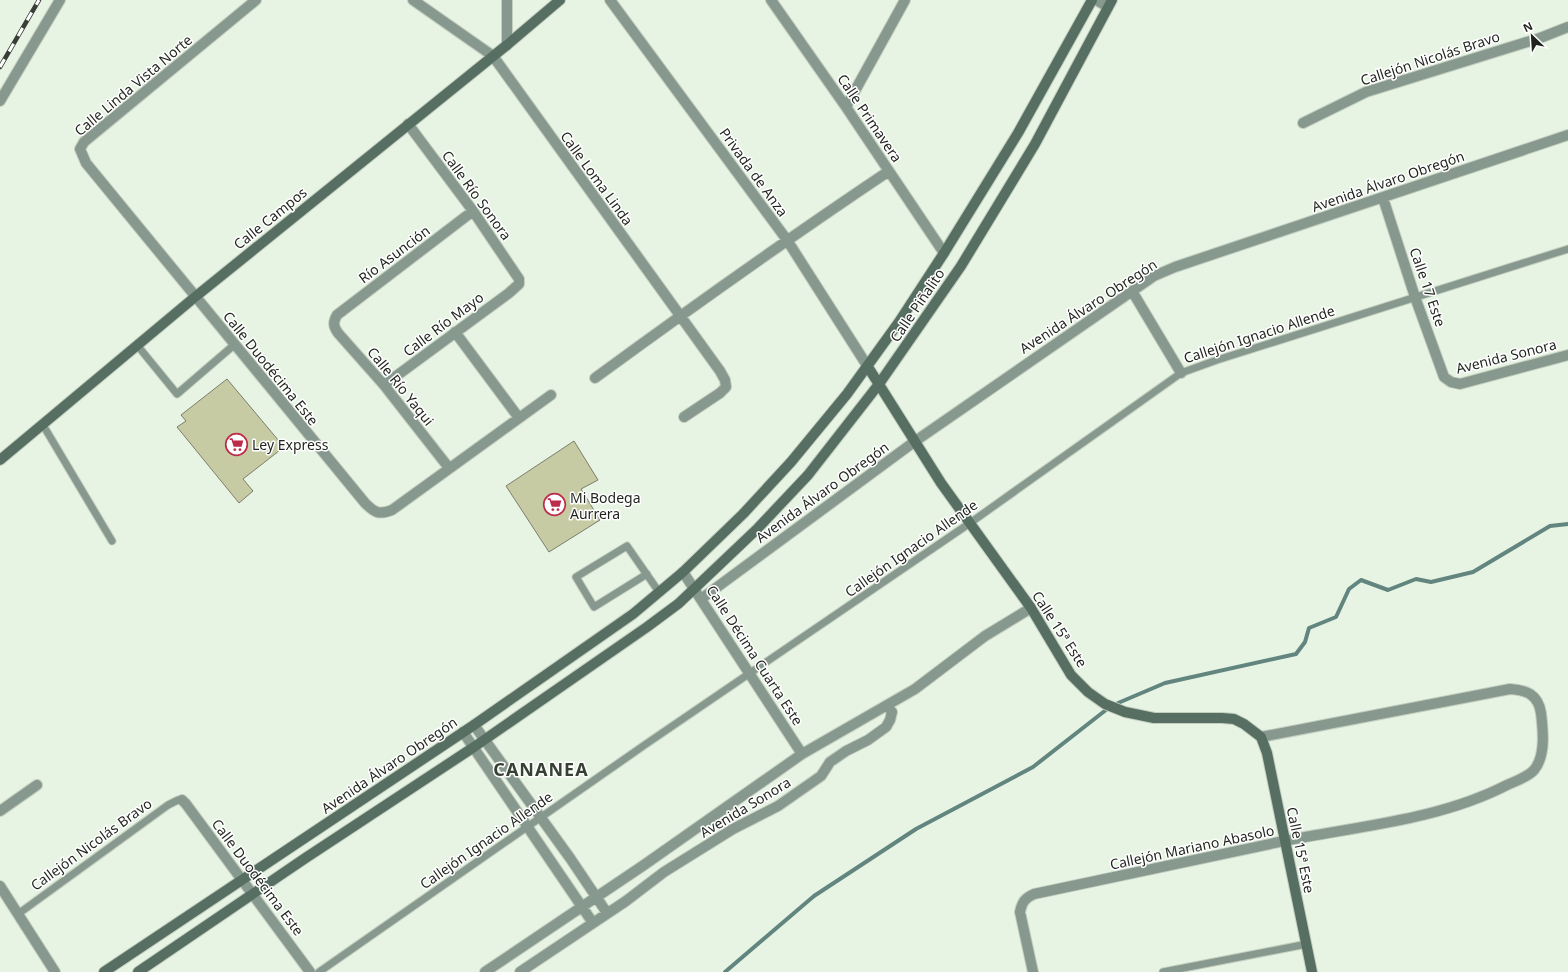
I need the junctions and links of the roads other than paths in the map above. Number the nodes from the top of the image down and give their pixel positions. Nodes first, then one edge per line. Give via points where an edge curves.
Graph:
1 (60, 0) edge
2 (256, 0) edge
3 (413, 0) edge
4 (507, 0) edge
5 (560, 0) edge
6 (610, 0) edge
7 (771, 0) edge
8 (905, 0) edge
9 (1092, 0) edge
10 (1096, 0) edge
11 (1110, 3) edge
12 (1568, 28) edge
13 (507, 45) junction
14 (493, 56) junction
15 (0, 101) edge
16 (846, 107) junction
17 (1303, 123) dead end
18 (408, 124) junction
19 (1568, 135) edge
20 (889, 171) junction
21 (1383, 198) junction
22 (473, 211) junction
23 (786, 240) junction
24 (1568, 249) edge
25 (944, 253) junction
26 (519, 284) joint
27 (1132, 291) junction
28 (195, 297) junction
29 (1415, 297) junction
30 (679, 316) junction
31 (334, 321) joint
32 (454, 332) junction
33 (234, 345) junction
34 (137, 346) junction
35 (1568, 355) edge
36 (868, 367) junction
37 (1181, 373) junction
38 (595, 378) dead end
39 (1451, 382) joint
40 (879, 384) junction
41 (384, 385) junction
42 (551, 395) dead end
43 (684, 417) dead end
44 (519, 418) junction
45 (43, 425) junction
46 (914, 442) junction
47 (0, 460) edge
48 (449, 468) junction
49 (970, 523) junction
50 (112, 541) dead end
51 (683, 572) junction
52 (647, 574) junction
53 (694, 588) junction
54 (659, 592) junction
55 (701, 598) junction
56 (1030, 608) junction
57 (750, 674) junction
58 (887, 705) junction
59 (474, 725) junction
60 (464, 732) junction
61 (1261, 737) junction
62 (484, 739) junction
63 (474, 747) junction
64 (802, 754) junction
65 (37, 785) dead end
66 (182, 800) joint
67 (0, 811) edge
68 (541, 818) junction
69 (528, 827) junction
70 (1285, 841) junction
71 (242, 879) junction
72 (0, 886) edge
73 (253, 894) junction
74 (596, 896) junction
75 (582, 906) junction
76 (608, 913) junction
77 (18, 914) junction
78 (593, 922) junction
79 (1307, 944) junction
80 (55, 972) edge
81 (104, 972) edge
82 (138, 972) edge
83 (310, 972) edge
84 (319, 972) edge
85 (485, 972) edge
86 (520, 972) edge
87 (1033, 972) edge
88 (1164, 972) edge
89 (1312, 972) edge

1 - 15 street
2 - 28 street, Calle Linda Vista Norte via 84,142 80,149 86,163
3 - 14 street, Calle Loma Linda
4 - 13 street
5 - 13 main road, Calle Campos
6 - 23 street, Privada de Anza
7 - 16 street, Calle Primavera
8 - 16 street
9 - 25 main road, Calle Piñalito via 1018,133
10 - 11 street
11 - 40 main road, Calle Piñalito via 1035,144 961,266
12 - 17 street, Callejón Nicolás Bravo via 1366,92
13 - 14 main road, Calle Campos
14 - 18 main road, Calle Campos
14 - 30 street, Calle Loma Linda
16 - 20 street, Calle Primavera
18 - 22 street, Calle Río Sonora
18 - 28 main road, Calle Campos
19 - 21 street, Avenida Álvaro Obregón
20 - 23 street
20 - 25 street, Calle Primavera
21 - 27 street, Avenida Álvaro Obregón via 1175,267 1154,276
21 - 29 street, Calle 17 Este
22 - 26 street, Calle Río Sonora via 516,273
22 - 31 street, Río Asunción via 337,315
23 - 30 street
23 - 36 street, Privada de Anza
24 - 29 lane, Callejón Ignacio Allende
25 - 36 main road, Calle Piñalito
26 - 32 street, Calle Río Mayo
27 - 37 street
27 - 46 street, Avenida Álvaro Obregón
28 - 33 street, Calle Duodécima Este
28 - 34 main road, Calle Campos
29 - 37 lane, Callejón Ignacio Allende
29 - 39 street, Calle 17 Este via 1444,377
30 - 38 street
30 - 43 street, Calle Loma Linda via 720,371 726,387
31 - 41 street, Calle Río Yaqui via 338,332
32 - 41 street, Calle Río Mayo
32 - 44 street
33 - 34 lane via 177,394
33 - 48 street, Calle Duodécima Este via 373,511 383,514 392,510
34 - 45 main road, Calle Campos
35 - 39 street, Avenida Sonora via 1460,384
36 - 40 main road, Calle 15ª Este
36 - 51 main road, Calle Piñalito via 791,462 743,514
37 - 49 lane, Callejón Ignacio Allende
40 - 46 main road, Calle 15ª Este
40 - 53 main road, Calle Piñalito via 808,475 758,528
41 - 48 street, Calle Río Yaqui
42 - 44 street
44 - 48 street
45 - 47 main road, Calle Campos
45 - 50 lane
46 - 49 main road, Calle 15ª Este
46 - 55 street, Avenida Álvaro Obregón
49 - 56 main road, Calle 15ª Este
49 - 57 lane, Callejón Ignacio Allende
51 - 53 street, Calle Décima Cuarta Este
51 - 54 main road, Avenida Álvaro Obregón
52 - 52 lane via 627,546 576,577 594,607
52 - 54 lane
53 - 55 street, Calle Décima Cuarta Este
53 - 62 main road via 647,628
54 - 59 main road, Avenida Álvaro Obregón via 634,614
55 - 57 street, Calle Décima Cuarta Este
56 - 58 street via 979,640 915,689
56 - 61 main road, Calle 15ª Este via 1071,675 1105,704 1125,712 1154,718 1234,720
57 - 64 street, Calle Décima Cuarta Este
57 - 68 lane, Callejón Ignacio Allende
58 - 64 street
58 - 76 street, Avenida Sonora via 892,712 886,727 830,762 820,776 778,806 733,829 664,872
59 - 60 main road, Avenida Álvaro Obregón
59 - 62 street
60 - 63 street
60 - 71 main road, Avenida Álvaro Obregón
61 - 70 main road, Calle 15ª Este via 1267,753
61 - 70 street, Callejón Mariano Abasolo via 1510,689 1525,690 1537,700 1541,712 1540,761 1533,771 1508,785 1452,808
62 - 63 main road
62 - 68 street
63 - 69 street
63 - 73 main road
64 - 74 street
65 - 67 street
66 - 71 street, Calle Duodécima Este
66 - 77 lane, Callejón Nicolás Bravo via 168,805
68 - 69 lane, Callejón Ignacio Allende
68 - 74 street
69 - 75 street
69 - 84 lane, Callejón Ignacio Allende
70 - 79 main road, Calle 15ª Este
70 - 87 street, Callejón Mariano Abasolo via 1034,894 1026,898 1021,904 1020,912
71 - 73 street, Calle Duodécima Este
71 - 81 main road, Avenida Álvaro Obregón
72 - 77 street
73 - 82 main road
73 - 83 street, Calle Duodécima Este
74 - 75 street
74 - 76 street
75 - 78 street
75 - 85 street
76 - 78 street, Avenida Sonora
77 - 80 street
78 - 86 street, Avenida Sonora
79 - 88 lane
79 - 89 main road, Calle 15ª Este

